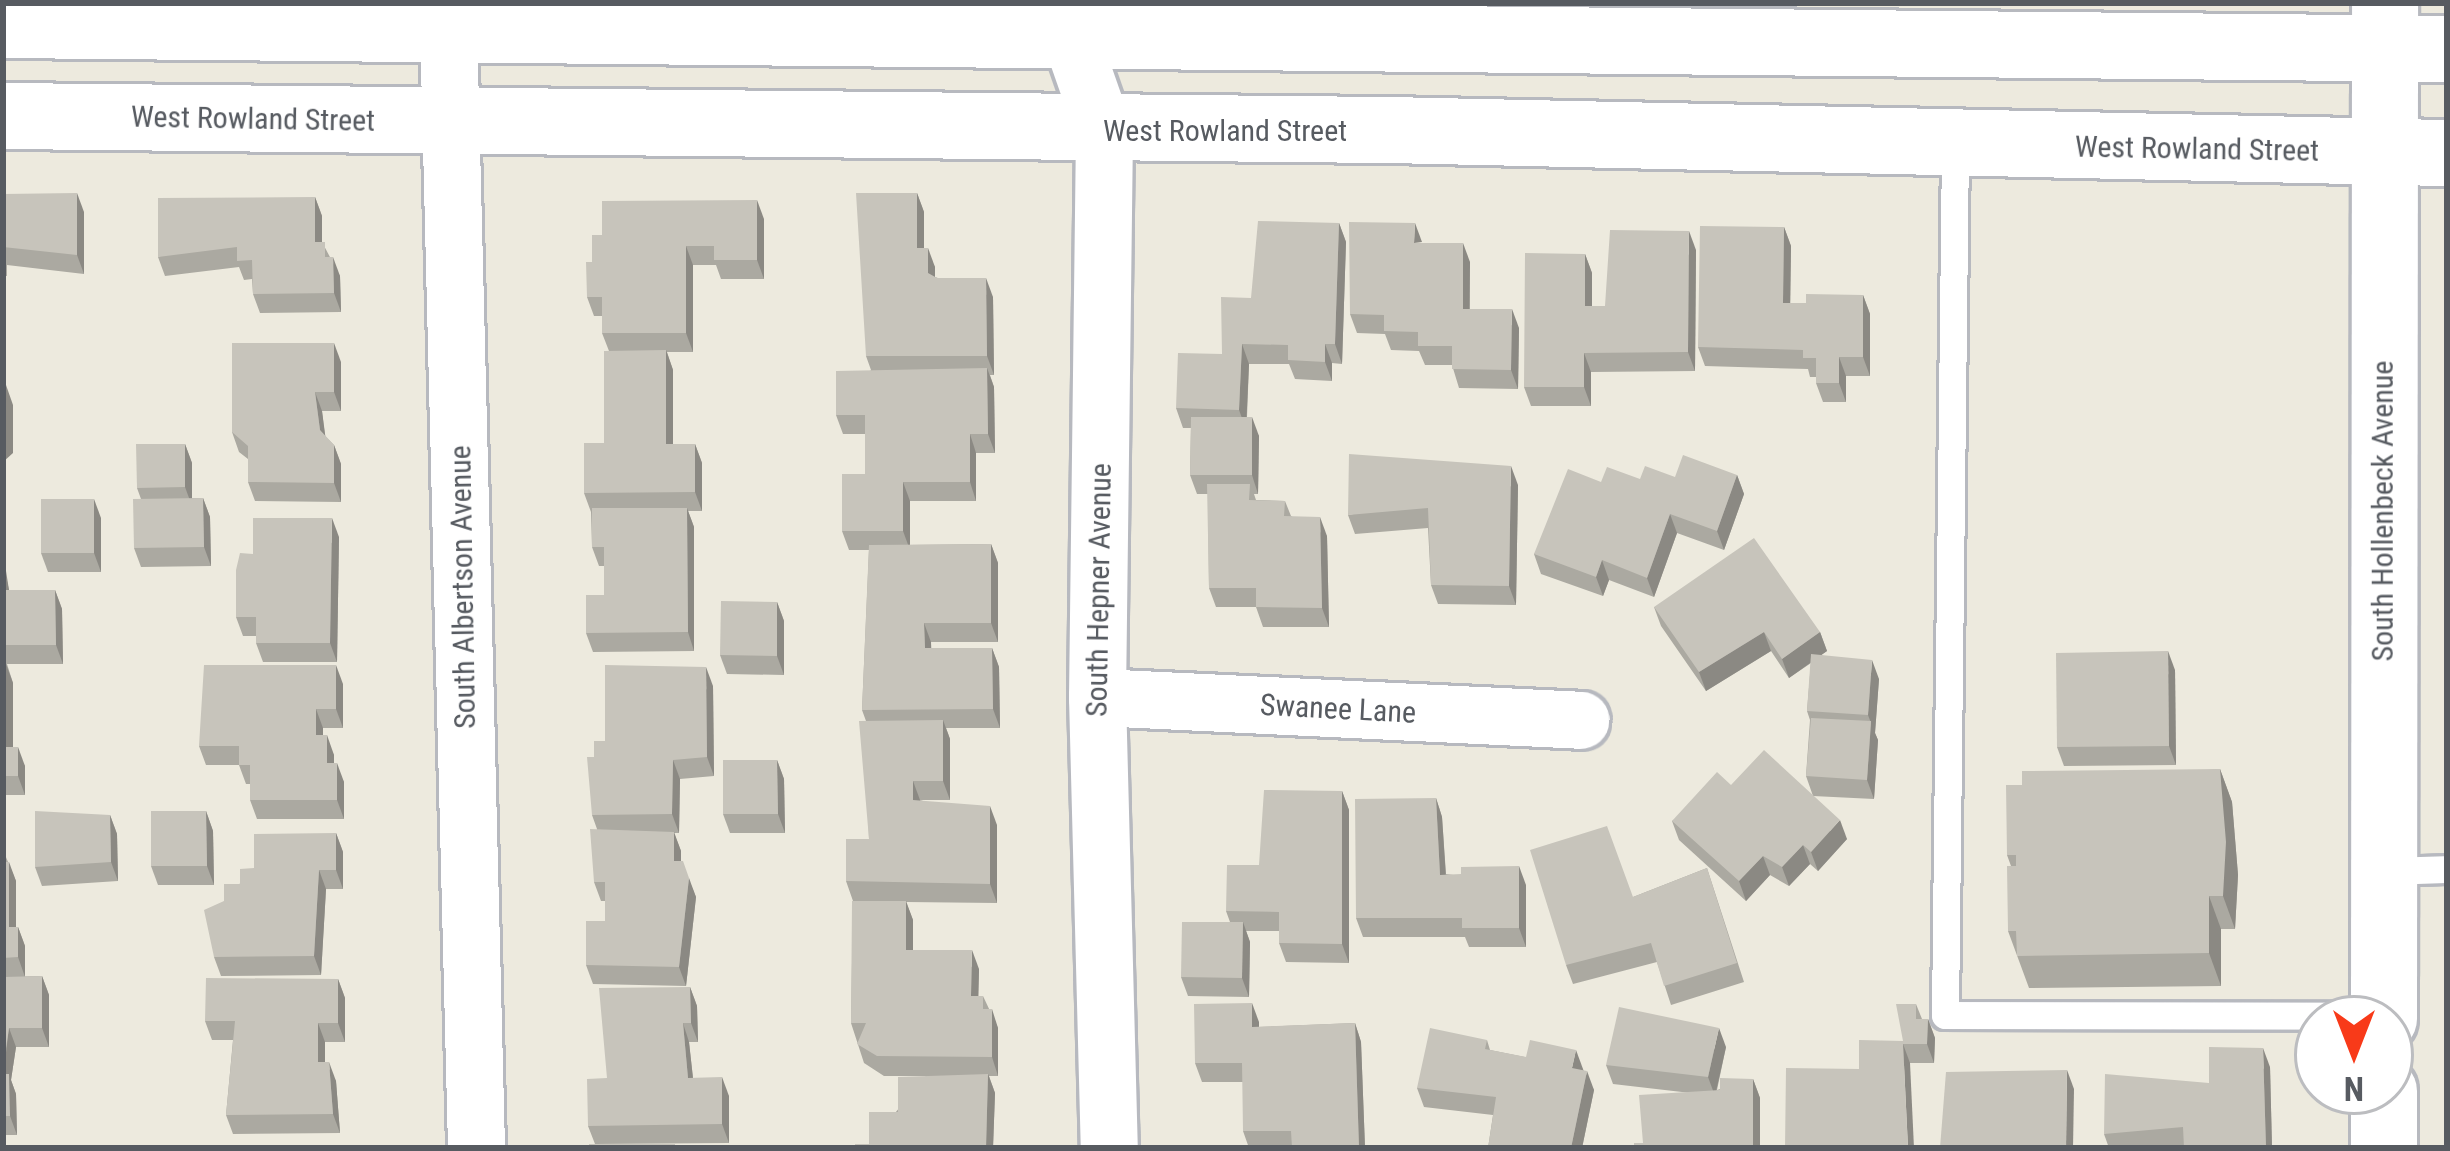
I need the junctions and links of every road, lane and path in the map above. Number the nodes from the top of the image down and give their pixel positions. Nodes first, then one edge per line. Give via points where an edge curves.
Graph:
1 (305, 13) edge
2 (1069, 21) edge
3 (1483, 21) edge
4 (3, 25) edge
5 (2384, 25) edge
6 (448, 26) junction
7 (2447, 49) edge
8 (3, 116) edge
9 (452, 122) junction
10 (1104, 132) junction
11 (1955, 146) junction
12 (2383, 152) junction
13 (2447, 153) edge
14 (1096, 698) junction
15 (1580, 720) dead end
16 (2447, 869) edge
17 (2383, 871) junction
18 (2384, 995) edge
19 (2294, 1017) edge
20 (2384, 1115) edge
21 (476, 1148) edge
22 (1109, 1148) edge
23 (2384, 1148) edge

1 - 4 main road
1 - 6 main road
2 - 3 main road
2 - 6 main road
2 - 10 street, South Hepner Avenue
3 - 5 main road
5 - 7 main road
5 - 12 main road, South Hollenbeck Avenue
6 - 9 street, South Albertson Avenue
8 - 9 main road, West Rowland Street
9 - 10 main road, West Rowland Street
9 - 21 street, South Albertson Avenue
10 - 11 main road, West Rowland Street via 1389,130
10 - 14 street, South Hepner Avenue
11 - 12 main road, West Rowland Street
11 - 19 lane via 1946,1015
12 - 13 main road, West Rowland Street
12 - 17 main road, South Hollenbeck Avenue
14 - 15 street, Swanee Lane
14 - 22 street, South Hepner Avenue
16 - 17 lane
17 - 18 main road, South Hollenbeck Avenue
20 - 23 main road

